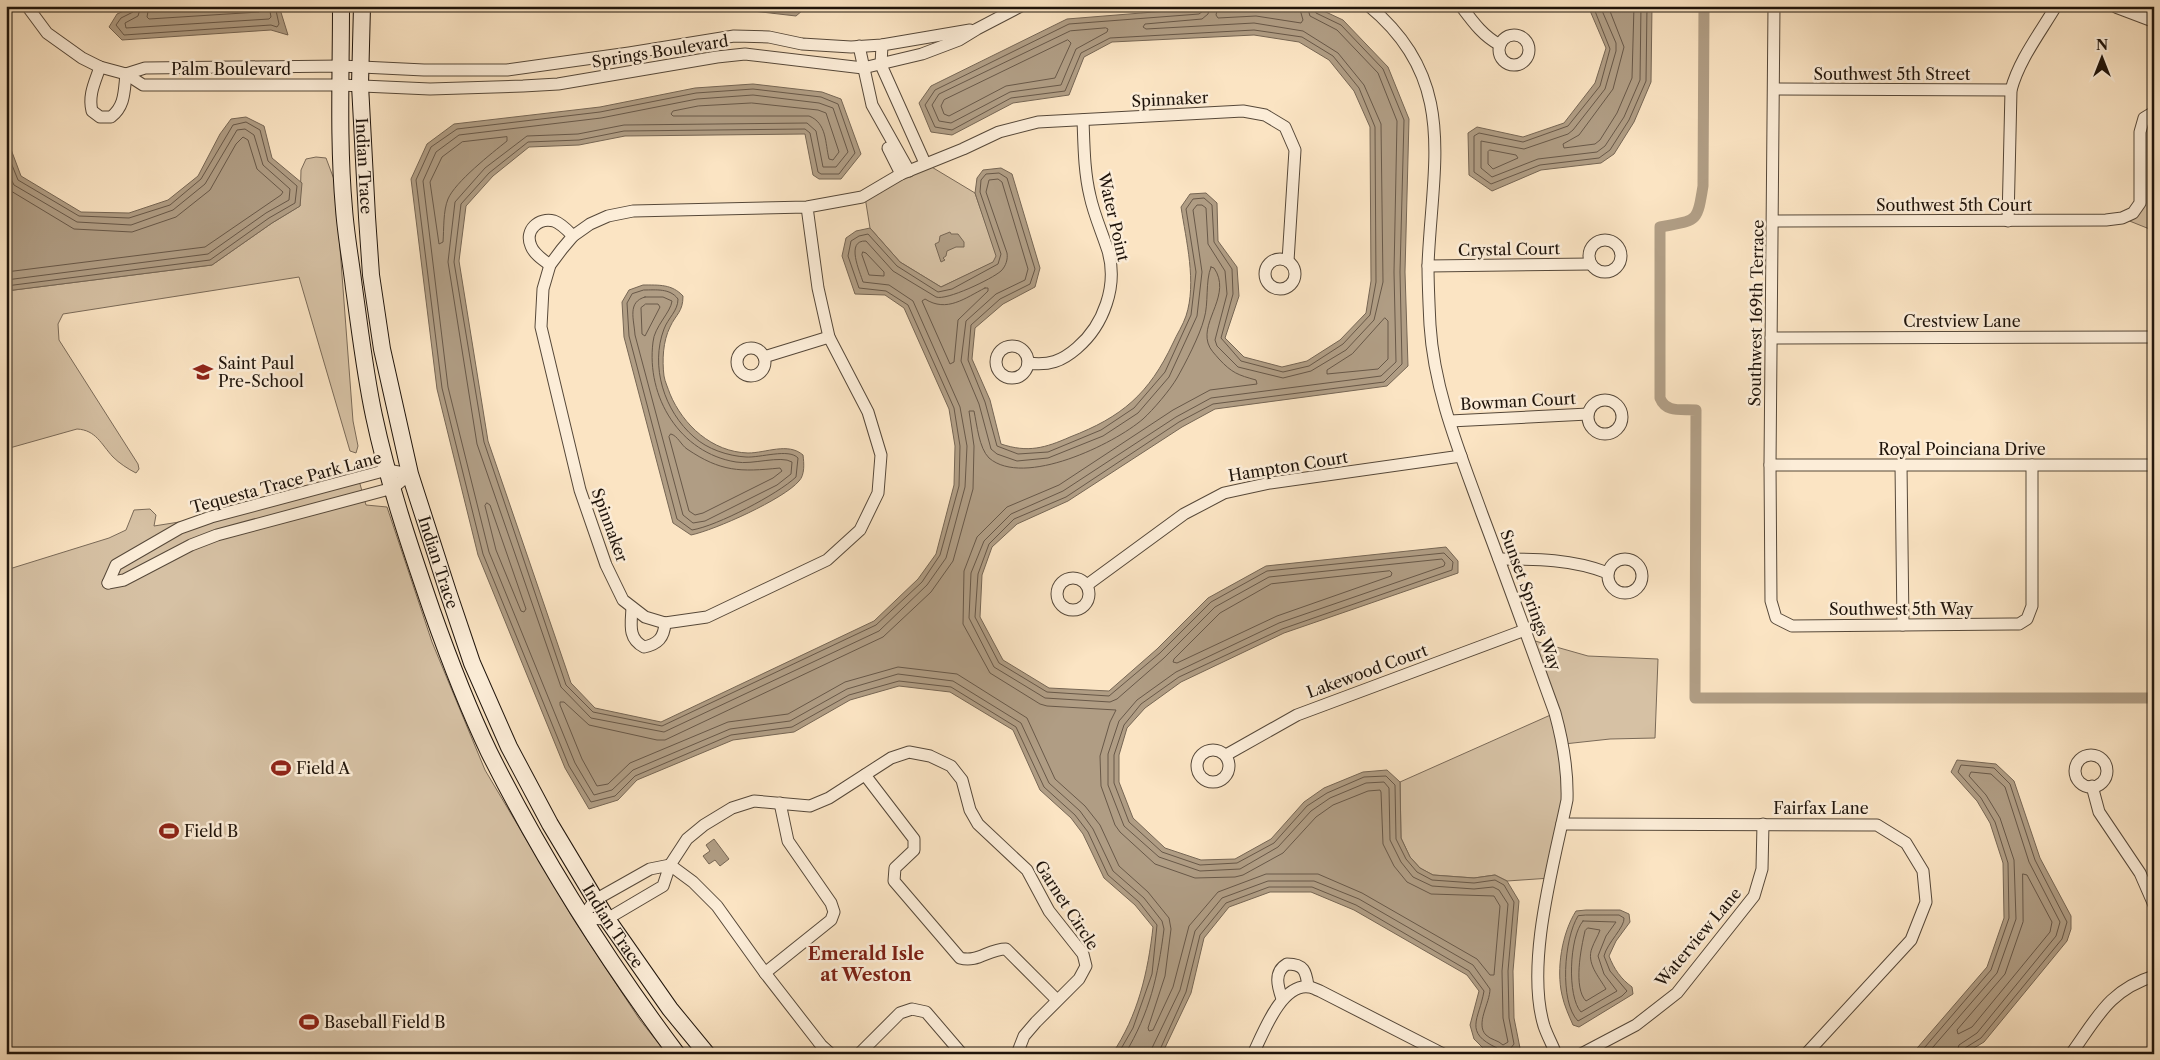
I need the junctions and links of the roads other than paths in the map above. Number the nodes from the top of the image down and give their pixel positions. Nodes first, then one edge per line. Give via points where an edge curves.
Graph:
1 (27, 6) edge
2 (341, 6) edge
3 (362, 6) edge
4 (1021, 6) edge
5 (1369, 6) edge
6 (1461, 6) edge
7 (1774, 6) edge
8 (2056, 6) edge
9 (2117, 6) edge
10 (2154, 20) edge
11 (977, 28) junction
12 (882, 45) junction
13 (1500, 45) dead end
14 (859, 46) junction
15 (881, 65) junction
16 (340, 66) junction
17 (100, 67) junction
18 (360, 67) junction
19 (204, 68) junction
20 (863, 68) junction
21 (126, 74) junction
22 (340, 85) junction
23 (360, 86) junction
24 (204, 87) junction
25 (1774, 89) junction
26 (2011, 90) junction
27 (2154, 112) edge
28 (1083, 120) junction
29 (925, 163) junction
30 (905, 173) junction
31 (807, 207) junction
32 (1773, 221) junction
33 (2008, 221) junction
34 (573, 236) junction
35 (1288, 261) dead end
36 (1591, 264) dead end
37 (550, 265) junction
38 (1428, 266) junction
39 (829, 337) junction
40 (2154, 337) edge
41 (1771, 338) junction
42 (764, 357) dead end
43 (1028, 363) dead end
44 (1588, 414) dead end
45 (1450, 421) junction
46 (1461, 456) junction
47 (1901, 465) junction
48 (2032, 465) junction
49 (2154, 465) edge
50 (1770, 466) junction
51 (387, 470) junction
52 (410, 474) junction
53 (393, 488) junction
54 (1499, 559) junction
55 (1608, 573) dead end
56 (1087, 585) dead end
57 (632, 608) junction
58 (1776, 618) joint
59 (665, 624) junction
60 (1903, 625) junction
61 (1525, 630) junction
62 (1226, 755) dead end
63 (865, 775) junction
64 (2092, 786) dead end
65 (780, 803) junction
66 (1562, 824) junction
67 (1763, 824) junction
68 (670, 865) junction
69 (634, 878) junction
70 (646, 896) junction
71 (595, 900) junction
72 (2154, 905) edge
73 (582, 918) junction
74 (607, 919) junction
75 (765, 973) junction
76 (2154, 976) edge
77 (1308, 986) junction
78 (1282, 999) junction
79 (1057, 1000) junction
80 (676, 1054) edge
81 (707, 1054) edge
82 (831, 1054) edge
83 (859, 1054) edge
84 (962, 1054) edge
85 (1017, 1054) edge
86 (1253, 1054) edge
87 (1443, 1054) edge
88 (1556, 1054) edge
89 (1581, 1054) edge
90 (1806, 1054) edge
91 (2071, 1054) edge

1 - 17 street, Palm Boulevard via 47,33
2 - 16 main road, Indian Trace
3 - 18 main road, Indian Trace
4 - 11 street, Springs Boulevard
5 - 38 street, Sunset Springs Way via 1400,37 1418,64 1428,88 1435,126 1436,157
6 - 13 street via 1488,39
7 - 25 street, Southwest 169th Terrace
8 - 26 street via 2014,77
9 - 10 street
11 - 12 street, Springs Boulevard
11 - 15 street, Springs Boulevard via 959,40
12 - 14 street, Springs Boulevard
12 - 15 street
14 - 18 street, Springs Boulevard via 802,44 769,37 734,36 507,70
14 - 20 street
15 - 20 street, Springs Boulevard
15 - 29 street
16 - 18 street, Springs Boulevard
16 - 19 street, Palm Boulevard
16 - 22 main road, Indian Trace
17 - 21 street, Palm Boulevard
17 - 21 street via 90,102 92,111 100,117 110,117 119,111
18 - 23 main road, Indian Trace
19 - 21 street, Palm Boulevard via 145,68
19 - 24 street
20 - 23 street, Springs Boulevard via 745,54 558,84 430,89
20 - 30 street via 872,105
21 - 24 street, Palm Boulevard via 143,85
22 - 23 street, Springs Boulevard
22 - 24 street, Palm Boulevard
22 - 51 main road, Indian Trace via 344,210 373,414
23 - 52 main road, Indian Trace via 371,275 382,349
25 - 26 street, Southwest 5th Street
25 - 32 street, Southwest 169th Terrace
26 - 33 street
27 - 33 street, Southwest 5th Court via 2144,118 2140,132 2140,203 2133,213 2106,220
28 - 29 street, Spinnaker via 1038,122 999,132
28 - 35 street, Spinnaker via 1243,112 1265,115 1285,127 1295,150
28 - 43 street, Water Point via 1086,180 1094,216 1108,253 1111,285 1104,314 1090,336 1059,361
29 - 30 street, Spinnaker
30 - 31 street, Spinnaker via 862,197
31 - 34 street, Spinnaker via 633,210 608,216
31 - 39 street via 818,288
32 - 33 street, Southwest 5th Court
32 - 41 street, Southwest 169th Terrace
34 - 37 street, Spinnaker
34 - 37 street via 555,221 543,220 535,224 530,231 531,247
36 - 38 street, Crystal Court
37 - 57 street, Spinnaker via 542,289 541,327 577,480 606,565 623,600
38 - 45 street, Sunset Springs Way via 1430,327 1437,379
39 - 42 street
39 - 59 street via 868,412 881,455 878,493 860,530 827,560 707,617
40 - 41 street, Crestview Lane
41 - 50 street, Southwest 169th Terrace
44 - 45 street, Bowman Court
45 - 46 street, Sunset Springs Way
46 - 54 street, Sunset Springs Way
46 - 56 street, Hampton Court via 1270,483 1224,493 1184,514
47 - 48 street, Royal Poinciana Drive
47 - 50 street, Royal Poinciana Drive
47 - 60 street
48 - 49 street, Royal Poinciana Drive
48 - 60 street, Southwest 5th Way via 2032,606 2027,619 2019,624
50 - 58 street, Southwest 169th Terrace via 1771,601
51 - 52 street, Tequesta Trace Park Lane
51 - 53 main road, Indian Trace
51 - 53 street, Tequesta Trace Park Lane via 211,516 180,528 116,565 108,583 124,580 190,545 217,535
52 - 53 street, Tequesta Trace Park Lane
52 - 71 main road, Indian Trace via 486,697 509,748
53 - 73 main road, Indian Trace via 453,669 488,750
54 - 55 street via 1551,559
54 - 61 street, Sunset Springs Way
57 - 59 street, Spinnaker
57 - 59 street via 630,628 637,644 644,647 654,644 662,638
58 - 60 street, Southwest 5th Way via 1792,626
61 - 62 street, Lakewood Court via 1297,715
61 - 66 street, Sunset Springs Way via 1564,744 1568,779
63 - 65 street, Garnet Circle via 810,806
63 - 79 street via 914,839 914,850 895,868 894,881 960,958 970,961 995,949 1006,949
63 - 79 street, Garnet Circle via 891,758 909,752 930,756 951,766 962,780 970,810 978,824 1027,870 1049,911 1083,954 1086,966 1079,979
64 - 72 street via 2099,812 2140,874
65 - 68 street, Garnet Circle via 754,801 732,808 704,824 687,839
65 - 75 street via 788,841 834,912 831,920
66 - 67 street, Fairfax Lane
66 - 88 street, Sunset Springs Way via 1540,937 1537,978 1544,1024
67 - 89 street, Waterview Lane via 1762,869 1754,896 1713,948 1677,993 1636,1025
67 - 90 street, Fairfax Lane via 1876,825 1906,843 1923,871 1926,902 1911,940
68 - 69 street via 650,869
68 - 70 street, Garnet Circle via 663,886
68 - 75 street via 718,906
69 - 70 street
69 - 71 street
70 - 74 street, Garnet Circle
71 - 73 street
71 - 74 main road, Indian Trace
73 - 74 street
73 - 80 main road, Indian Trace
74 - 81 main road, Indian Trace via 670,1009
75 - 82 street
76 - 91 street via 2123,988 2108,1002
77 - 78 street via 1296,989
77 - 78 street via 1302,967 1287,964 1279,972 1277,981
77 - 87 street
78 - 86 street
79 - 85 street, Garnet Circle via 1024,1036
83 - 84 street via 900,1013 912,1009 926,1012

